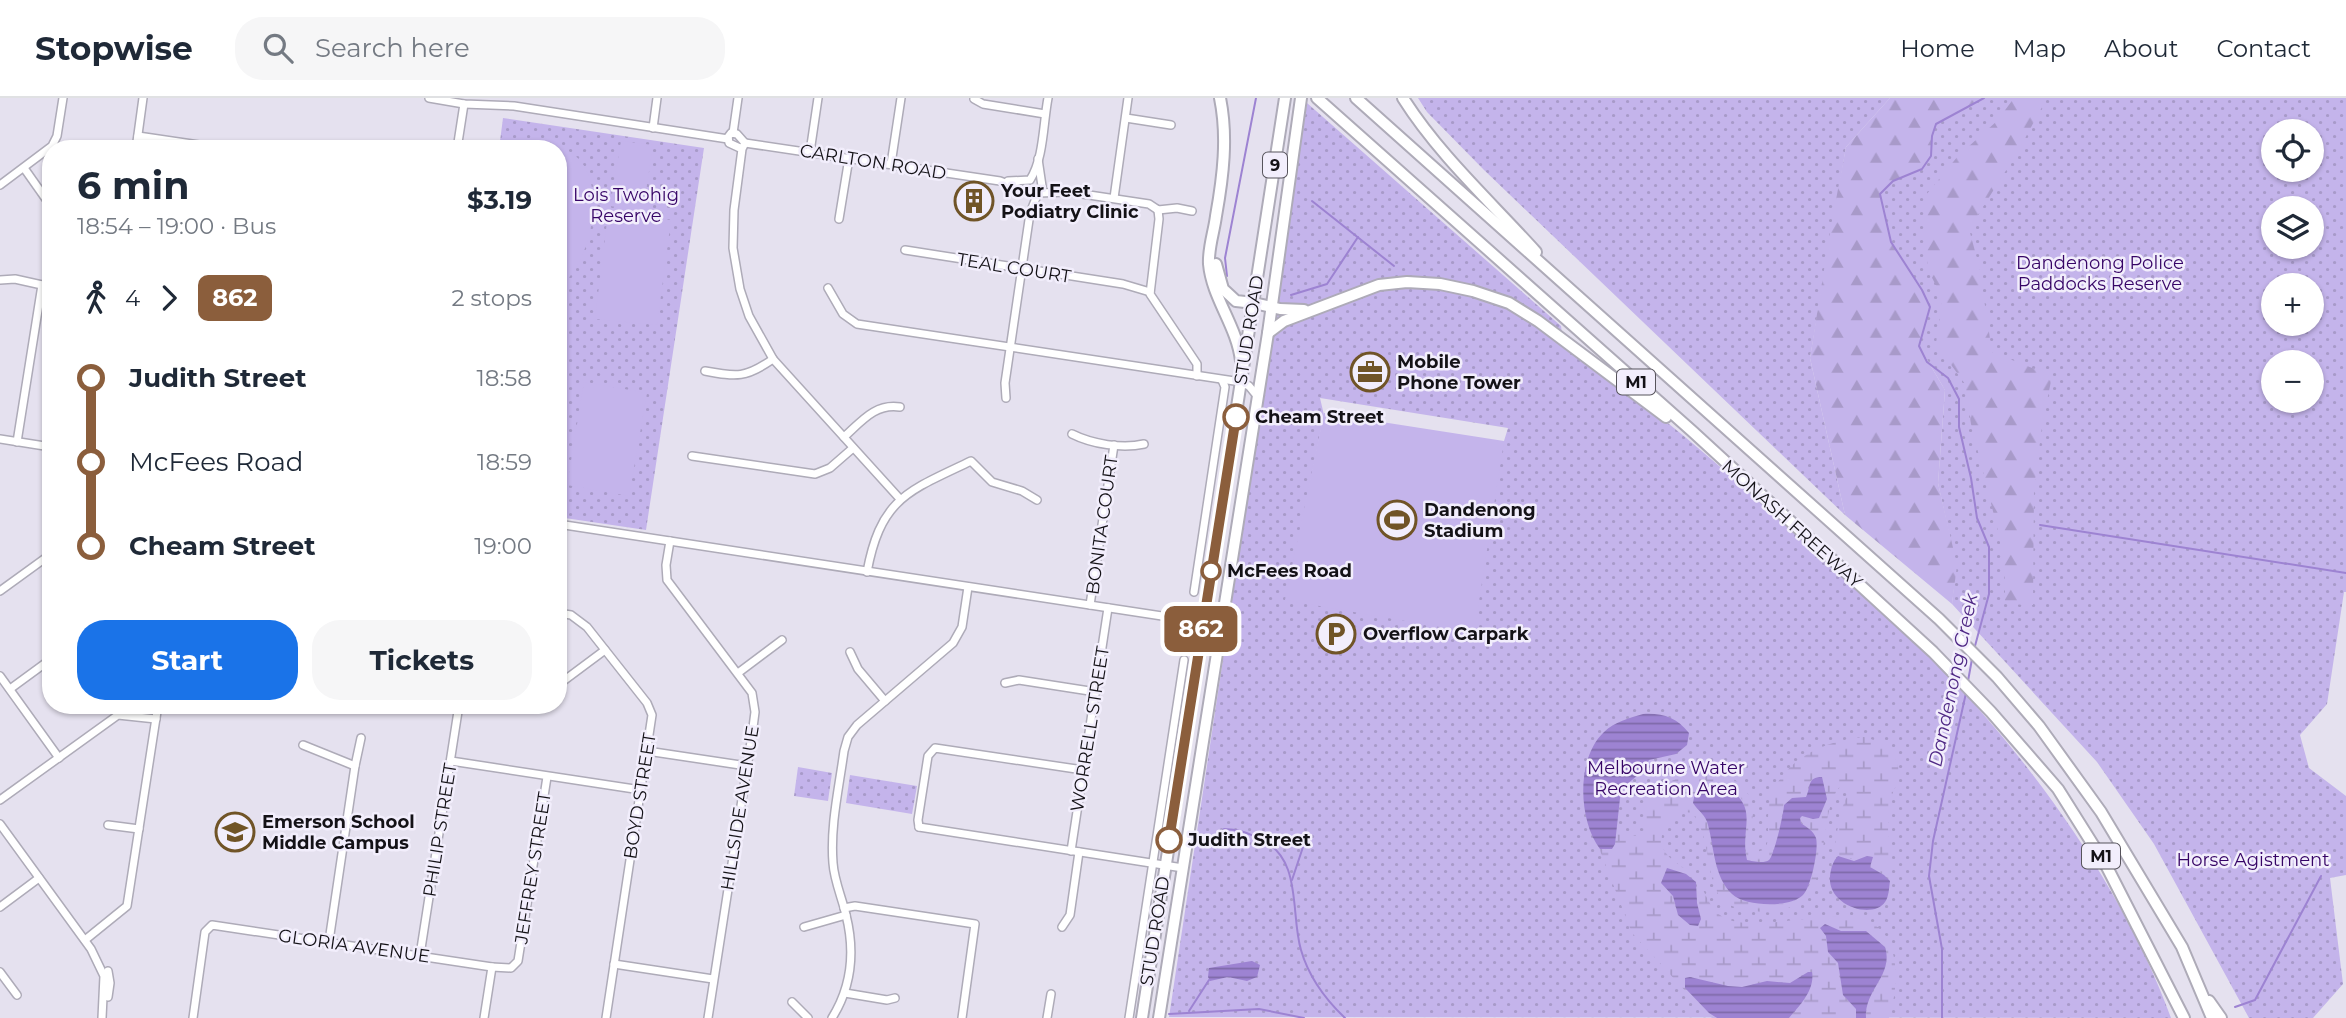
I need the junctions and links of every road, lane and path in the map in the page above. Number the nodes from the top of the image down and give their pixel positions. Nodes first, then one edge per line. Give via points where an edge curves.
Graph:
1 (63, 98) edge
2 (143, 98) edge
3 (429, 98) edge
4 (657, 98) edge
5 (738, 98) edge
6 (818, 98) edge
7 (901, 98) edge
8 (1048, 98) edge
9 (1128, 98) edge
10 (1220, 98) edge
11 (1301, 98) edge
12 (1317, 98) edge
13 (1356, 98) edge
14 (1403, 98) edge
15 (974, 99) edge
16 (1285, 99) edge
17 (464, 104) junction
18 (1045, 114) junction
19 (1126, 118) junction
20 (1171, 125) dead end
21 (653, 128) junction
22 (138, 136) junction
23 (731, 136) junction
24 (55, 140) edge
25 (137, 140) edge
26 (165, 140) edge
27 (458, 140) edge
28 (744, 146) junction
29 (810, 152) junction
30 (42, 154) edge
31 (849, 158) junction
32 (1038, 159) junction
33 (891, 164) junction
34 (24, 169) junction
35 (1030, 180) junction
36 (1000, 181) junction
37 (1040, 182) junction
38 (0, 185) edge
39 (1028, 191) junction
40 (1038, 192) junction
41 (1069, 192) junction
42 (42, 194) edge
43 (1114, 198) junction
44 (1158, 210) junction
45 (1192, 211) dead end
46 (1030, 213) junction
47 (839, 219) dead end
48 (1215, 226) junction
49 (905, 250) dead end
50 (1021, 269) junction
51 (0, 279) edge
52 (42, 285) joint
53 (828, 288) dead end
54 (1150, 288) junction
55 (1575, 294) junction
56 (1254, 303) junction
57 (1321, 306) junction
58 (1272, 307) junction
59 (1268, 333) junction
60 (1009, 348) junction
61 (773, 359) junction
62 (705, 371) dead end
63 (1194, 375) junction
64 (1242, 377) junction
65 (1222, 380) junction
66 (1239, 394) junction
67 (1258, 397) junction
68 (1006, 398) dead end
69 (900, 407) dead end
70 (1072, 434) dead end
71 (844, 437) junction
72 (0, 439) edge
73 (17, 442) junction
74 (1144, 444) dead end
75 (1114, 445) junction
76 (42, 446) edge
77 (853, 448) junction
78 (692, 456) dead end
79 (1729, 466) junction
80 (900, 499) junction
81 (1037, 500) dead end
82 (567, 525) edge
83 (670, 541) junction
84 (42, 561) edge
85 (867, 572) junction
86 (968, 587) junction
87 (0, 591) edge
88 (1194, 592) dead end
89 (1090, 605) junction
90 (1108, 608) junction
91 (567, 614) edge
92 (1202, 622) junction
93 (1221, 625) junction
94 (782, 639) dead end
95 (605, 650) junction
96 (850, 652) dead end
97 (1184, 660) dead end
98 (42, 666) edge
99 (738, 674) junction
100 (0, 676) edge
101 (567, 678) edge
102 (1005, 683) dead end
103 (10, 689) junction
104 (1096, 692) junction
105 (885, 701) junction
106 (157, 714) edge
107 (458, 714) edge
108 (156, 719) junction
109 (361, 738) dead end
110 (303, 745) dead end
111 (647, 751) junction
112 (60, 758) junction
113 (451, 761) junction
114 (355, 766) junction
115 (747, 766) junction
116 (1083, 770) junction
117 (547, 777) junction
118 (641, 790) junction
119 (0, 802) edge
120 (0, 824) edge
121 (108, 825) dead end
122 (139, 830) junction
123 (1075, 851) junction
124 (1153, 864) junction
125 (1166, 865) junction
126 (1182, 868) junction
127 (39, 878) junction
128 (0, 908) edge
129 (845, 912) junction
130 (804, 927) dead end
131 (1062, 927) dead end
132 (85, 940) junction
133 (329, 941) junction
134 (420, 955) junction
135 (614, 964) junction
136 (492, 967) junction
137 (0, 972) edge
138 (713, 979) junction
139 (2196, 981) junction
140 (2170, 990) junction
141 (845, 993) junction
142 (1051, 994) dead end
143 (17, 995) dead end
144 (895, 998) dead end
145 (792, 1002) dead end
146 (102, 1018) edge
147 (193, 1018) edge
148 (484, 1018) edge
149 (606, 1018) edge
150 (708, 1018) edge
151 (808, 1018) edge
152 (832, 1018) edge
153 (962, 1018) edge
154 (1047, 1018) edge
155 (1129, 1018) edge
156 (1142, 1018) edge
157 (1159, 1018) edge
158 (2178, 1018) edge
159 (2184, 1018) edge
160 (2212, 1018) edge
161 (2221, 1018) edge

1 - 24 street
2 - 22 street
3 - 17 street
4 - 21 street
5 - 23 street
6 - 29 street
7 - 33 street
8 - 18 street
9 - 19 street
10 - 48 highway via 1223,174
11 - 58 highway, STUD ROAD / 9
12 - 79 highway, MONASH FREEWAY / M1
13 - 55 highway, MONASH FREEWAY / M1
14 - 55 highway via 1450,160
15 - 18 street
16 - 56 highway, STUD ROAD / 9
17 - 21 street via 514,106
17 - 27 street
18 - 32 street
19 - 20 street
19 - 43 street
21 - 23 street
22 - 25 street
22 - 26 street
23 - 28 street via 731,144
28 - 29 street, CARLTON ROAD
28 - 61 street via 733,223 736,273 749,316
29 - 31 street, CARLTON ROAD
30 - 34 street
31 - 33 street, CARLTON ROAD
31 - 47 street
32 - 35 street
32 - 37 street
33 - 36 street, CARLTON ROAD
34 - 38 street
34 - 42 street
35 - 36 street, CARLTON ROAD
35 - 37 street
35 - 39 street
36 - 39 street, CARLTON ROAD
37 - 40 street
37 - 41 street
39 - 40 street
39 - 46 street
40 - 41 street
40 - 46 street
41 - 43 street
43 - 44 street
44 - 45 street
44 - 54 street
46 - 50 street
48 - 56 highway via 1216,269 1223,289 1236,301
48 - 64 highway via 1209,262 1212,280 1236,335
49 - 50 street, TEAL COURT
50 - 54 street, TEAL COURT
50 - 60 street
51 - 52 street
52 - 73 street
53 - 60 street via 843,314 857,324
54 - 63 street via 1151,297 1194,360
55 - 139 highway, MONASH FREEWAY / M1 via 1939,619 1997,677 2101,812 2182,947
56 - 58 highway
56 - 64 highway, STUD ROAD / 9
57 - 58 highway via 1298,311
57 - 59 highway
57 - 79 highway via 1379,285 1407,282 1474,291 1509,303
58 - 59 highway, STUD ROAD / 9
59 - 67 highway, STUD ROAD / 9
60 - 63 street
60 - 68 street
61 - 62 street via 743,375
61 - 71 street
63 - 65 street
64 - 65 street
64 - 66 highway, STUD ROAD / 9
64 - 67 street
65 - 66 street
65 - 88 street, STUD ROAD via 1225,387
66 - 92 highway, STUD ROAD / 9
67 - 93 highway, STUD ROAD / 9
69 - 71 street via 877,409
70 - 75 street, BONITA COURT
71 - 77 street
72 - 73 street
73 - 76 street
74 - 75 street, BONITA COURT
75 - 89 street, BONITA COURT
77 - 78 street via 830,468 815,474
77 - 80 street
79 - 140 highway, MONASH FREEWAY / M1 via 1933,652 2058,789 2107,867
80 - 81 street via 971,461 992,482
80 - 85 street via 881,523
82 - 83 street
83 - 85 street
83 - 99 street, HILLSIDE AVENUE via 667,580
84 - 87 street
85 - 86 street
86 - 89 street
86 - 105 street via 962,627 953,643
89 - 90 street
90 - 92 street
90 - 104 street, WORRELL STREET
91 - 95 street, BOYD STREET via 581,620
92 - 93 street
92 - 125 highway, STUD ROAD / 9
93 - 126 highway, STUD ROAD / 9
94 - 99 street
95 - 101 street
95 - 111 street, BOYD STREET via 651,711
96 - 105 street
97 - 124 street, STUD ROAD
98 - 103 street
99 - 115 street, HILLSIDE AVENUE via 754,701
100 - 103 street
102 - 104 street via 1018,680
103 - 112 street
104 - 116 street, WORRELL STREET
105 - 129 street via 857,725 844,751 832,837 833,866
106 - 108 street
107 - 113 street, PHILIP STREET
108 - 112 street via 118,715
108 - 122 street
109 - 114 street
110 - 114 street
111 - 115 street
111 - 118 street, BOYD STREET
112 - 119 street
113 - 117 street
113 - 134 street, PHILIP STREET
114 - 133 street
115 - 138 street, HILLSIDE AVENUE
116 - 123 street, WORRELL STREET
116 - 123 street via 935,748 928,756 916,830
117 - 118 street
117 - 136 street, JEFFREY STREET via 519,961 511,968
118 - 135 street, BOYD STREET
120 - 127 street
121 - 122 street
122 - 132 street via 127,906
123 - 124 street
123 - 131 street, WORRELL STREET via 1070,915
124 - 125 street
124 - 155 street, STUD ROAD
125 - 126 street
125 - 156 highway, STUD ROAD / 9
126 - 157 highway, STUD ROAD / 9
127 - 128 street
127 - 132 street
129 - 130 street
129 - 141 street via 852,946
129 - 153 street via 855,906 975,924
132 - 146 street via 104,976
133 - 134 street, GLORIA AVENUE
133 - 147 street, GLORIA AVENUE via 210,926 205,932
134 - 136 street, GLORIA AVENUE
135 - 138 street
135 - 149 street, BOYD STREET
136 - 148 street
137 - 143 street
138 - 150 street, HILLSIDE AVENUE
139 - 160 highway, MONASH FREEWAY / M1
139 - 161 highway
140 - 158 highway
140 - 159 highway, MONASH FREEWAY / M1
141 - 144 street
141 - 152 street
142 - 154 street
145 - 151 street

